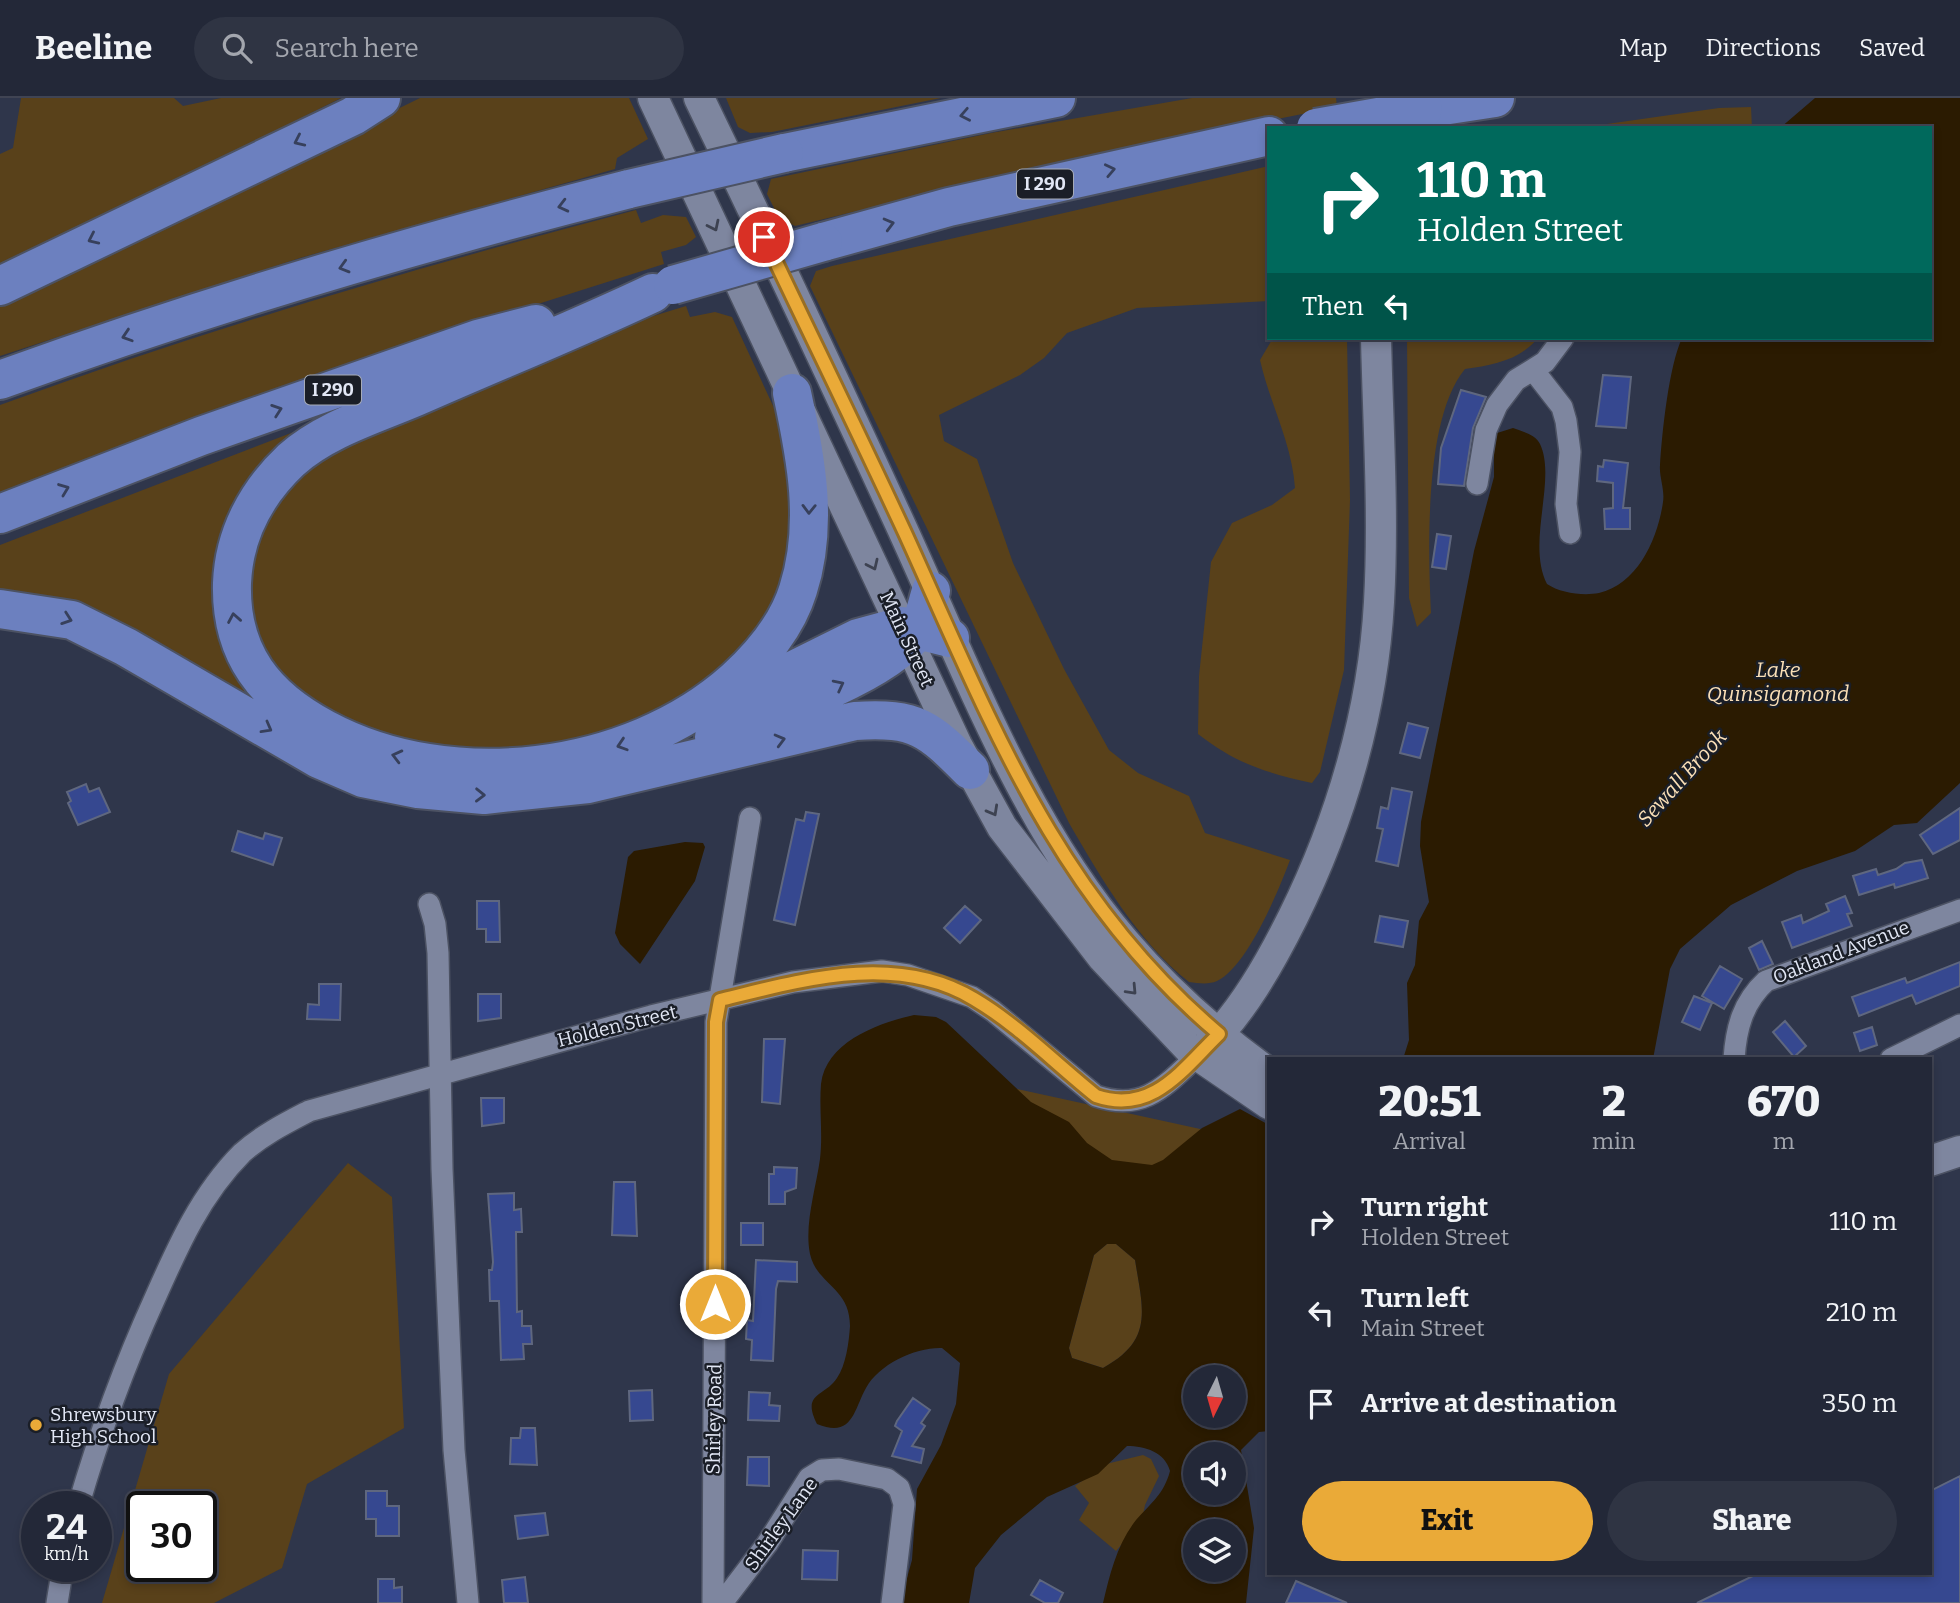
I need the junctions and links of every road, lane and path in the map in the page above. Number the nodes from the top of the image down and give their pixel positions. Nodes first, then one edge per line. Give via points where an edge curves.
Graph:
1 (392, 98) edge
2 (653, 98) edge
3 (699, 98) edge
4 (1056, 98) edge
5 (1371, 98) edge
6 (1495, 98) edge
7 (367, 107) edge
8 (1326, 126) edge
9 (1371, 126) edge
10 (1267, 136) edge
11 (0, 286) edge
12 (663, 289) junction
13 (1376, 340) edge
14 (1561, 340) edge
15 (1534, 371) junction
16 (0, 380) edge
17 (792, 393) junction
18 (1477, 484) dead end
19 (0, 514) edge
20 (1570, 533) dead end
21 (931, 592) joint
22 (0, 609) edge
23 (920, 633) junction
24 (658, 731) junction
25 (970, 770) junction
26 (618, 776) junction
27 (750, 818) dead end
28 (429, 904) dead end
29 (1960, 910) edge
30 (720, 1000) junction
31 (1960, 1025) edge
32 (1219, 1034) junction
33 (1198, 1055) junction
34 (1734, 1057) edge
35 (1895, 1057) edge
36 (1267, 1071) edge
37 (442, 1075) junction
38 (1267, 1103) edge
39 (1960, 1151) edge
40 (1932, 1160) edge
41 (83, 1491) edge
42 (60, 1582) edge
43 (57, 1603) edge
44 (468, 1603) edge
45 (713, 1603) edge
46 (722, 1603) edge
47 (892, 1603) edge

1 - 7 highway
2 -> 17 main road, Main Street
3 - 21 main road
4 -> 16 highway, bridge via 784,153 500,222 286,283
5 - 9 main road
6 - 8 highway, bridge
7 -> 11 highway
12 -> 10 highway, I 290, bridge via 949,207
19 -> 12 highway, I 290 via 201,436 478,340
24 -> 12 highway via 596,754 527,765 442,765 384,753 333,733 276,697 245,652 232,608 236,548 244,524 293,458 353,424
13 - 32 main road via 1379,606 1358,737 1334,821 1307,890 1268,964
14 - 15 street
15 - 18 street via 1516,380 1497,405 1486,430
15 - 20 street via 1562,407 1566,421
17 -> 23 main road, Main Street
17 -> 24 highway via 810,501 803,572 791,609 750,666 718,693
21 - 23 highway
22 -> 26 highway via 72,620 319,759 370,780 484,795
23 - 24 highway via 858,638 747,694
23 - 25 main road, Main Street
26 -> 23 highway via 831,689
23 - 32 main road, Main Street via 1018,777 1063,858 1123,940
26 -> 25 highway via 855,721 879,720 927,730
25 -> 33 main road, Main Street via 1002,827 1052,897 1112,969
27 - 30 street, Shirley Road
28 - 37 street via 438,953
29 - 34 street, Oakland Avenue via 1766,981 1750,996
30 - 33 street, Holden Street via 793,982 882,971 908,975 972,997 1096,1096 1114,1102 1147,1098
30 - 37 street, Holden Street via 573,1035
30 - 45 street, Shirley Road via 716,1022
31 - 35 street
32 - 33 main road
32 - 36 main road, Main Street
33 - 38 main road, Main Street
37 - 41 street, Holden Street via 309,1111 272,1130 243,1153 211,1190 185,1231 139,1333 100,1429
37 - 44 street via 454,1450
39 - 40 main road
42 - 43 street
46 - 47 street, Shirley Lane via 775,1533 808,1478 822,1470 839,1469 887,1479 899,1488 904,1504

